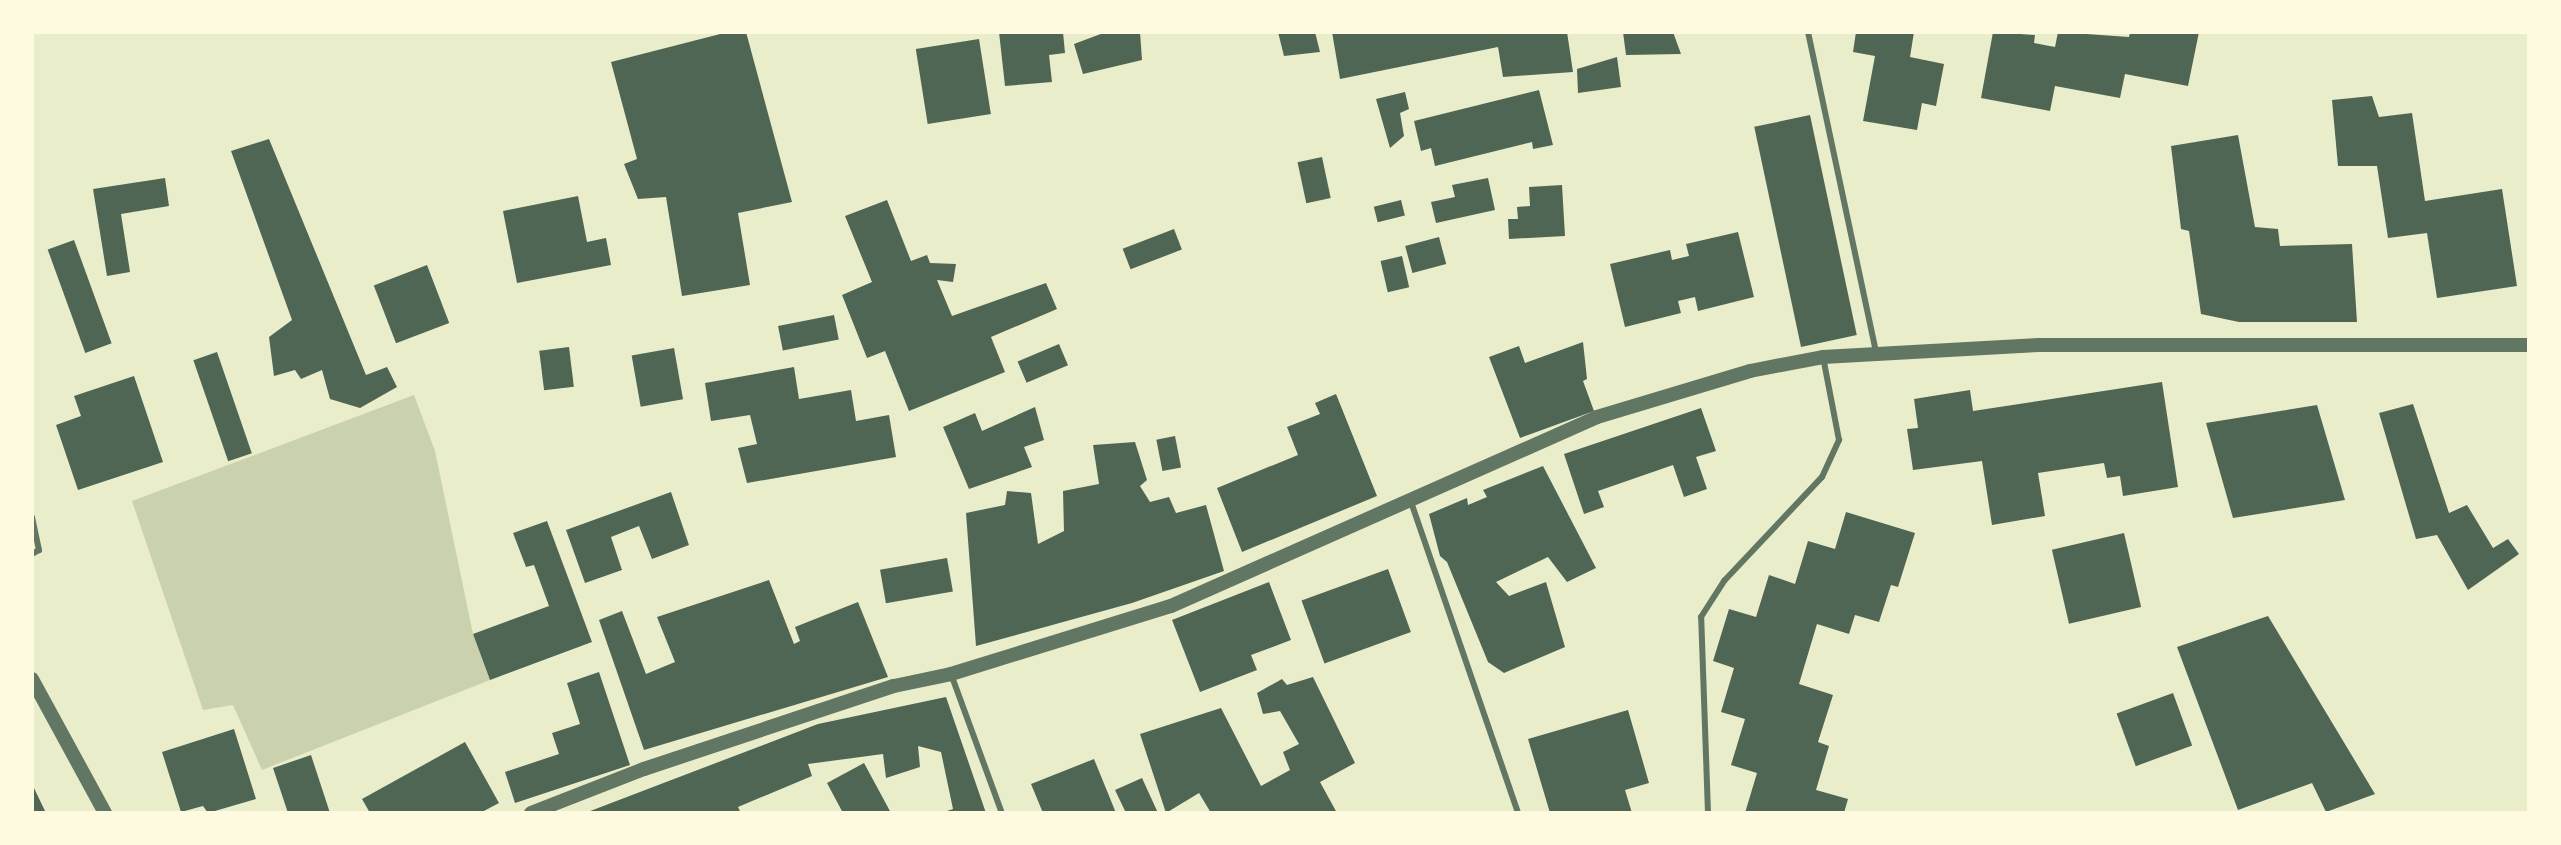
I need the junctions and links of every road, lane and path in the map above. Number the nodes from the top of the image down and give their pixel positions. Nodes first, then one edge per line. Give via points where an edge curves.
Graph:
1 (1808, 32) edge
2 (2529, 345) edge
3 (1876, 353) junction
4 (1823, 357) junction
5 (1410, 499) junction
6 (32, 517) edge
7 (32, 554) edge
8 (951, 674) junction
9 (32, 679) edge
10 (105, 813) edge
11 (531, 813) edge
12 (1002, 813) edge
13 (1518, 813) edge
14 (1708, 813) edge

1 - 3 lane
2 - 3 street via 2040,345
3 - 4 street
4 - 5 street via 1682,388 1597,417
4 - 14 lane via 1839,440 1822,477 1724,581 1701,617
5 - 8 street via 1171,606
5 - 13 lane
6 - 7 lane via 39,550
8 - 11 street via 879,691 644,769
8 - 12 lane
9 - 10 street

